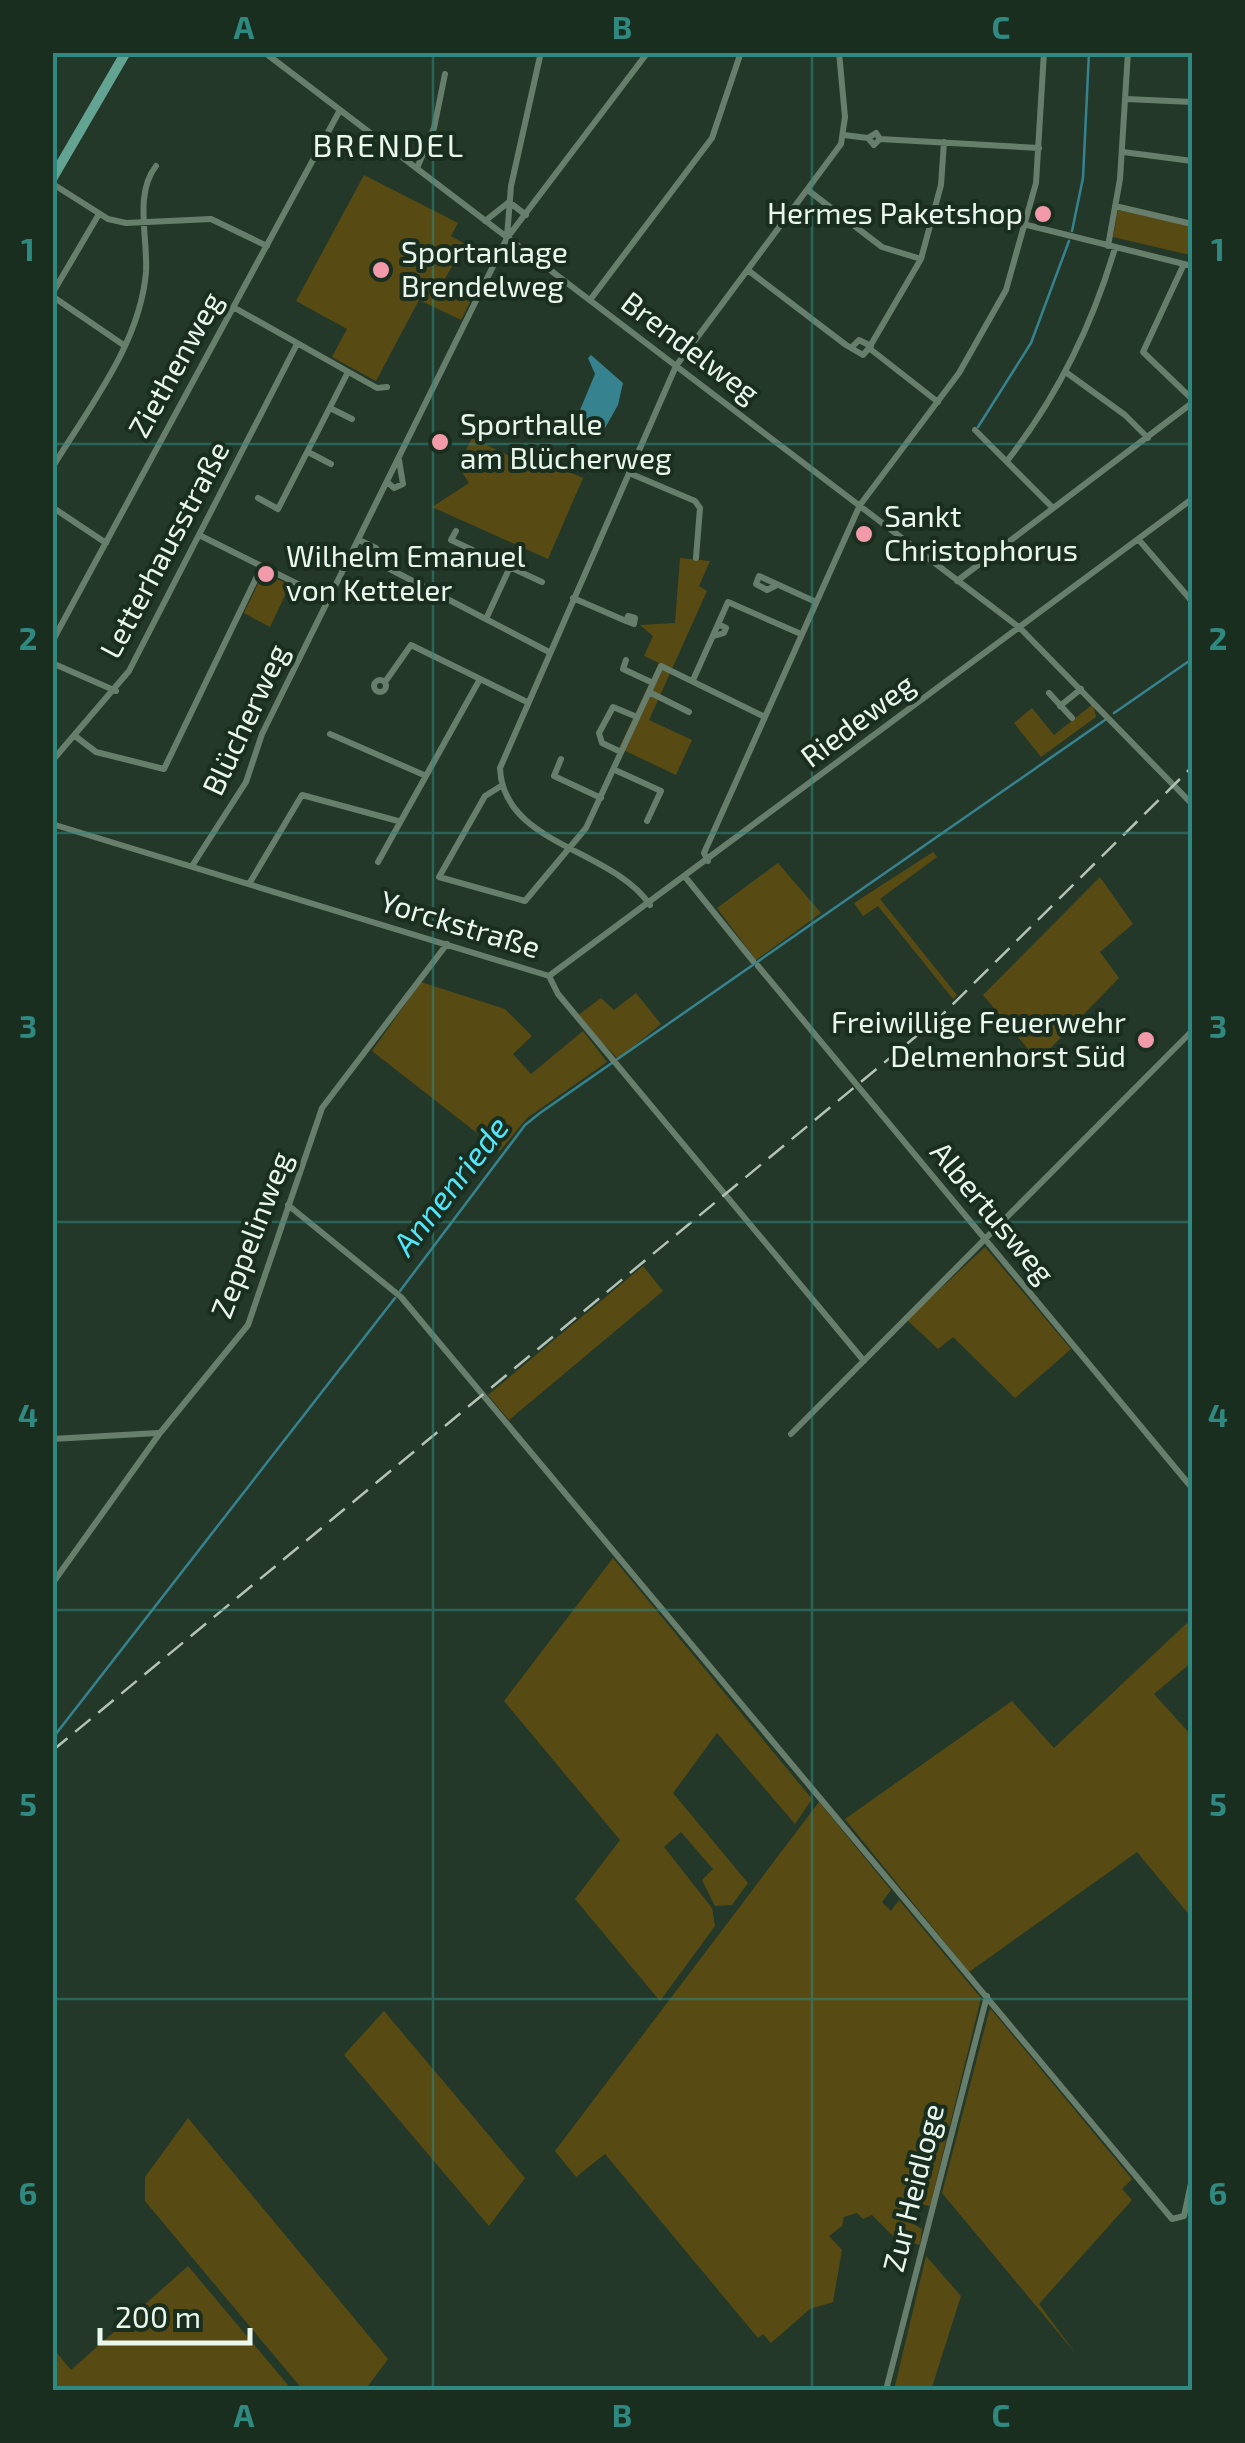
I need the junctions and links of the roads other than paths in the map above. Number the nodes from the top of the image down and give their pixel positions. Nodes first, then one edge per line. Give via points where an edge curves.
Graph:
1 (126, 52) edge
2 (541, 52) edge
3 (648, 52) edge
4 (741, 52) edge
5 (839, 52) edge
6 (1044, 52) edge
7 (1128, 52) edge
8 (268, 54) edge
9 (445, 74) dead end
10 (1126, 99) junction
11 (1192, 102) edge
12 (340, 110) junction
13 (844, 136) junction
14 (944, 142) junction
15 (1039, 148) junction
16 (1123, 152) junction
17 (1192, 161) edge
18 (156, 166) dead end
19 (418, 168) junction
20 (54, 183) edge
21 (809, 191) junction
22 (509, 202) junction
23 (1115, 206) junction
24 (99, 214) junction
25 (526, 215) junction
26 (485, 221) junction
27 (148, 222) junction
28 (1192, 224) edge
29 (1027, 225) junction
30 (507, 238) junction
31 (267, 246) junction
32 (1112, 247) junction
33 (922, 259) junction
34 (1190, 265) edge
35 (748, 271) junction
36 (52, 295) edge
37 (590, 300) junction
38 (233, 307) junction
39 (297, 344) junction
40 (125, 346) junction
41 (870, 347) junction
42 (676, 366) junction
43 (348, 372) junction
44 (1066, 373) junction
45 (387, 387) dead end
46 (1192, 401) edge
47 (938, 402) junction
48 (330, 408) junction
49 (352, 419) dead end
50 (975, 430) dead end
51 (1148, 438) junction
52 (308, 452) junction
53 (398, 459) junction
54 (1007, 461) junction
55 (331, 464) dead end
56 (52, 468) edge
57 (629, 473) junction
58 (387, 482) junction
59 (258, 498) dead end
60 (1192, 499) edge
61 (860, 505) junction
62 (52, 506) edge
63 (1053, 508) junction
64 (456, 531) dead end
65 (199, 535) junction
66 (359, 540) junction
67 (1139, 540) junction
68 (106, 543) junction
69 (696, 558) dead end
70 (262, 566) junction
71 (510, 568) junction
72 (958, 581) junction
73 (542, 582) dead end
74 (777, 585) dead end
75 (1192, 596) edge
76 (573, 598) junction
77 (328, 599) junction
78 (816, 602) junction
79 (486, 619) junction
80 (626, 621) dead end
81 (1020, 628) junction
82 (801, 634) junction
83 (52, 642) edge
84 (549, 652) junction
85 (626, 660) dead end
86 (52, 664) edge
87 (480, 679) junction
88 (693, 680) junction
89 (385, 682) dead end
90 (653, 683) junction
91 (1081, 689) junction
92 (116, 690) junction
93 (649, 692) junction
94 (1049, 693) dead end
95 (527, 702) junction
96 (1060, 706) junction
97 (689, 712) dead end
98 (764, 716) junction
99 (637, 717) junction
100 (1072, 718) dead end
101 (330, 734) dead end
102 (75, 736) junction
103 (621, 752) junction
104 (562, 759) dead end
105 (52, 761) edge
106 (614, 770) junction
107 (424, 774) junction
108 (501, 786) junction
109 (601, 798) junction
110 (1192, 804) edge
111 (398, 821) junction
112 (647, 821) dead end
113 (52, 824) edge
114 (571, 846) junction
115 (708, 861) junction
116 (378, 862) dead end
117 (448, 862) junction
118 (192, 866) junction
119 (686, 878) junction
120 (455, 882) junction
121 (249, 884) junction
122 (650, 904) junction
123 (447, 944) junction
124 (550, 976) junction
125 (1192, 1031) edge
126 (288, 1205) junction
127 (984, 1240) junction
128 (864, 1360) junction
129 (160, 1433) junction
130 (791, 1434) dead end
131 (52, 1439) edge
132 (1192, 1488) edge
133 (52, 1584) edge
134 (987, 1996) junction
135 (1192, 2179) edge
136 (886, 2390) edge

1 - 20 main road
2 - 22 street
3 - 25 street
4 - 37 street via 712,138
5 - 13 street
6 - 15 street
7 - 10 street
8 - 12 street, Brendelweg
9 - 19 street
10 - 11 street
10 - 16 street
12 - 19 street, Brendelweg
12 - 31 street, Ziethenweg
13 - 14 street
13 - 21 street
14 - 15 street
14 - 33 street
15 - 29 street
16 - 17 street
16 - 23 street
18 - 27 street via 146,179
19 - 26 street, Brendelweg
20 - 24 street
21 - 33 street via 882,247
21 - 35 street
22 - 25 street
22 - 26 street
22 - 30 street
23 - 28 street
23 - 32 street
24 - 27 street
24 - 36 street
25 - 30 street
26 - 30 street, Brendelweg
27 - 31 street via 211,219
27 - 40 street via 141,302
29 - 32 street
29 - 47 street via 1006,290 976,350
30 - 37 street, Brendelweg
30 - 53 street, Blücherweg
31 - 38 street, Ziethenweg
32 - 34 street
32 - 44 street via 1087,331
33 - 41 street
34 - 46 street via 1143,352
35 - 41 street via 863,356
35 - 42 street
36 - 40 street
37 - 42 street, Brendelweg
38 - 39 street
38 - 68 street, Ziethenweg
39 - 43 street
39 - 65 street, Letterhausstraße
40 - 56 street
41 - 47 street
42 - 57 street
42 - 61 street, Brendelweg
43 - 45 street
43 - 48 street
44 - 51 street via 1126,414
44 - 54 street
46 - 51 street
47 - 61 street
48 - 49 street
48 - 52 street
50 - 54 street
51 - 63 street
52 - 55 street
52 - 59 street via 278,508
53 - 58 street, Blücherweg
53 - 58 street, Blücherweg via 403,484 394,488
54 - 63 street
57 - 69 street via 695,501
57 - 76 street
58 - 66 street, Blücherweg
60 - 67 street, Riedeweg
61 - 72 street, Brendelweg
61 - 78 street
62 - 68 street
63 - 72 street
64 - 71 street via 451,540
65 - 70 street
65 - 92 street, Letterhausstraße
66 - 77 street, Blücherweg
66 - 79 street via 376,548 382,564
67 - 75 street
67 - 81 street, Riedeweg
68 - 83 street, Ziethenweg
70 - 77 street
70 - 102 street via 164,769 96,752
71 - 73 street
71 - 79 street
72 - 81 street, Brendelweg
74 - 78 street
76 - 80 street
76 - 84 street
77 - 118 street, Blücherweg via 262,734 246,782
78 - 82 street
79 - 84 street
81 - 91 street, Brendelweg
81 - 115 street, Riedeweg
82 - 88 street via 728,602
82 - 98 street
84 - 95 street
85 - 90 street via 622,669
86 - 92 street
87 - 89 street via 411,645
87 - 95 street
87 - 107 street
88 - 90 street via 662,666
88 - 98 street
90 - 93 street
91 - 96 street
91 - 110 street, Brendelweg
92 - 102 street, Letterhausstraße
93 - 97 street
93 - 99 street
94 - 96 street
95 - 108 street via 504,752
96 - 100 street
98 - 115 street via 704,853
99 - 103 street
99 - 103 street via 613,707 599,733 602,743
101 - 107 street
102 - 105 street, Letterhausstraße
103 - 106 street
104 - 109 street via 554,776
106 - 109 street
106 - 112 street via 661,791
107 - 111 street
108 - 114 street via 515,814
108 - 117 street via 485,796
109 - 114 street
111 - 116 street
111 - 121 street via 302,795
113 - 118 street, Yorckstraße
114 - 120 street via 525,901
114 - 122 street via 631,880
115 - 119 street, Riedeweg
117 - 120 street
117 - 120 street via 439,877
118 - 121 street, Yorckstraße
119 - 122 street, Riedeweg
119 - 127 street, Albertusweg
121 - 123 street, Yorckstraße
122 - 124 street, Riedeweg
123 - 124 street, Yorckstraße
123 - 126 street, Zeppelinweg via 322,1108
124 - 128 street, Yorckstraße via 613,1062
125 - 127 street
126 - 129 street, Zeppelinweg via 248,1324
126 - 134 street via 394,1289
127 - 128 street
127 - 132 street, Albertusweg
128 - 130 street
129 - 131 street
129 - 133 street, Zeppelinweg
134 - 135 street via 1172,2218 1184,2216
134 - 136 street, Zur Heidloge

